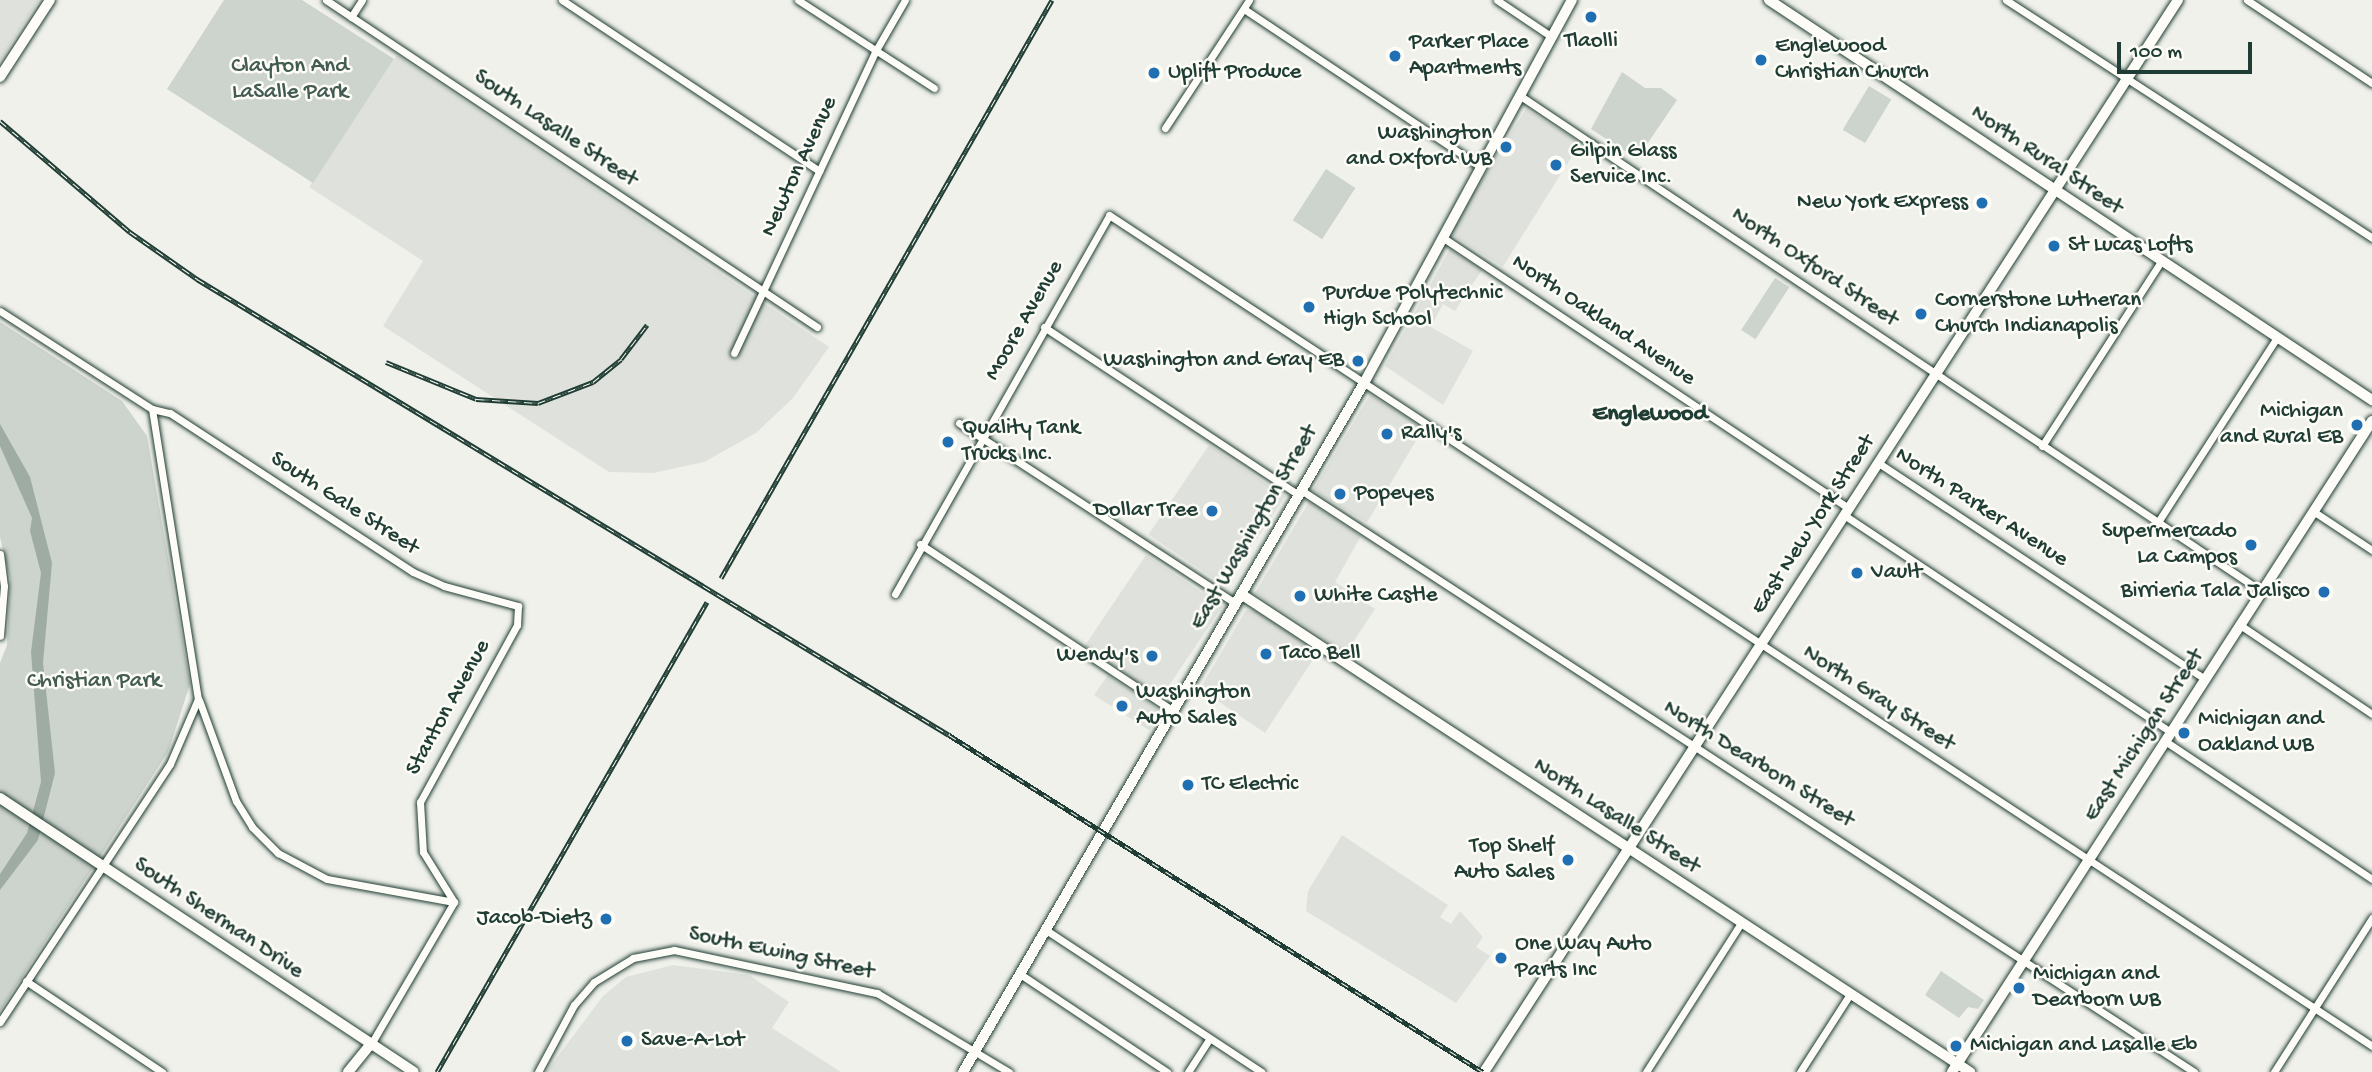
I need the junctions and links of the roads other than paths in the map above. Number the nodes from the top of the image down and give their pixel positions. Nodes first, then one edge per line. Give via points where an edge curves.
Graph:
1 (50, 0) edge
2 (326, 0) edge
3 (362, 0) edge
4 (562, 0) edge
5 (798, 0) edge
6 (905, 0) edge
7 (1249, 0) edge
8 (1496, 0) edge
9 (1572, 0) edge
10 (1769, 0) edge
11 (2006, 0) edge
12 (2178, 0) edge
13 (2247, 0) edge
14 (1244, 9) junction
15 (351, 16) junction
16 (1552, 37) junction
17 (875, 52) junction
18 (0, 77) edge
19 (2127, 78) junction
20 (2372, 83) edge
21 (934, 88) dead end
22 (1519, 95) junction
23 (1165, 128) dead end
24 (1481, 167) junction
25 (819, 171) junction
26 (2054, 190) junction
27 (1109, 215) joint
28 (1442, 237) junction
29 (2372, 239) edge
30 (2161, 261) junction
31 (763, 290) junction
32 (0, 311) edge
33 (817, 327) dead end
34 (1044, 327) junction
35 (2277, 337) junction
36 (734, 353) dead end
37 (1934, 373) junction
38 (1364, 383) junction
39 (2372, 400) edge
40 (152, 409) junction
41 (2372, 421) edge
42 (959, 423) dead end
43 (981, 437) junction
44 (2042, 446) junction
45 (1877, 462) junction
46 (1300, 493) junction
47 (2313, 511) junction
48 (1846, 512) junction
49 (2158, 522) junction
50 (920, 544) junction
51 (2372, 550) edge
52 (0, 554) edge
53 (2262, 591) junction
54 (895, 594) dead end
55 (1238, 599) junction
56 (520, 613) joint
57 (2240, 625) junction
58 (0, 636) edge
59 (1760, 644) junction
60 (2205, 679) junction
61 (198, 699) junction
62 (1173, 711) junction
63 (2372, 714) edge
64 (2168, 737) junction
65 (1694, 748) junction
66 (0, 799) edge
67 (1629, 849) junction
68 (2088, 860) junction
69 (101, 865) junction
70 (2372, 879) edge
71 (454, 902) junction
72 (2372, 918) edge
73 (1741, 923) junction
74 (1046, 930) junction
75 (2024, 961) junction
76 (1020, 974) junction
77 (26, 981) junction
78 (1850, 994) junction
79 (2314, 1008) junction
80 (0, 1022) edge
81 (1210, 1038) junction
82 (371, 1044) junction
83 (2372, 1046) edge
84 (976, 1051) junction
85 (1954, 1068) edge
86 (162, 1072) edge
87 (348, 1072) edge
88 (414, 1072) edge
89 (538, 1072) edge
90 (963, 1072) edge
91 (1009, 1072) edge
92 (1167, 1072) edge
93 (1188, 1072) edge
94 (1261, 1072) edge
95 (1485, 1072) edge
96 (1646, 1072) edge
97 (1800, 1072) edge
98 (1970, 1072) edge
99 (2194, 1072) edge
100 (2273, 1072) edge

1 - 18 main road
2 - 15 street, South Lasalle Street
3 - 15 street
4 - 25 street
5 - 17 street
6 - 17 street, Newton Avenue
7 - 14 street
8 - 16 street
9 - 16 main road, East Washington Street
10 - 26 main road, North Rural Street
11 - 19 street
12 - 19 main road, East New York Street
13 - 20 street
14 - 23 street
14 - 24 street
15 - 31 street, South Lasalle Street
16 - 22 main road, East Washington Street
17 - 21 street
17 - 25 street, Newton Avenue
19 - 26 main road, East New York Street
19 - 29 street
22 - 24 main road, East Washington Street
22 - 37 street, North Oxford Street
24 - 28 main road, East Washington Street
25 - 31 street, Newton Avenue
26 - 30 main road, North Rural Street
26 - 37 main road, East New York Street
27 - 34 street, Moore Avenue
27 - 38 street, North Gray Street
28 - 38 main road, East Washington Street
28 - 48 street, North Oakland Avenue
30 - 35 main road, North Rural Street
30 - 44 street
31 - 33 street, South Lasalle Street
31 - 36 street, Newton Avenue
32 - 40 street, South Gale Street
34 - 43 street, Moore Avenue
34 - 46 street, North Dearborn Street
35 - 39 main road, North Rural Street
35 - 49 street
37 - 44 street, North Oxford Street
37 - 45 main road, East New York Street
38 - 46 main road, East Washington Street
38 - 59 street, North Gray Street
40 - 56 street, South Gale Street via 170,413 412,572 458,590 515,602
40 - 61 street
41 - 47 main road, East Michigan Street
42 - 43 street
43 - 50 street, Moore Avenue
43 - 55 street
44 - 49 street, North Oxford Street
45 - 48 main road, East New York Street
45 - 60 street, North Parker Avenue
46 - 55 main road, East Washington Street
46 - 65 street, North Dearborn Street
47 - 51 street
47 - 53 main road, East Michigan Street
48 - 59 main road, East New York Street
48 - 64 street, North Oakland Avenue
49 - 53 street, North Oxford Street
50 - 54 street, Moore Avenue
50 - 62 street
52 - 58 street via 4,586
53 - 57 main road, East Michigan Street
55 - 62 main road, East Washington Street
55 - 67 main road, North Lasalle Street
56 - 71 street, Stanton Avenue via 420,802 423,852
57 - 60 main road, East Michigan Street
57 - 63 street
59 - 65 main road, East New York Street
59 - 68 street, North Gray Street
60 - 64 main road, East Michigan Street
61 - 69 street via 176,753
61 - 71 street via 236,801 278,853 327,879
62 - 74 main road, East Washington Street
64 - 68 main road, East Michigan Street
64 - 70 street, North Oakland Avenue
65 - 67 main road, East New York Street
65 - 75 street, North Dearborn Street via 1715,756
66 - 69 main road, South Sherman Drive
67 - 73 main road, North Lasalle Street
67 - 95 main road, East New York Street
68 - 75 main road, East Michigan Street
68 - 79 street, North Gray Street
69 - 77 street
69 - 82 main road, South Sherman Drive
71 - 82 street
72 - 79 street
73 - 78 main road, North Lasalle Street
73 - 96 street
74 - 76 main road, East Washington Street
74 - 81 street
75 - 85 main road, East Michigan Street
75 - 99 street, North Dearborn Street
76 - 84 main road, East Washington Street
76 - 92 street
77 - 80 street
77 - 86 street
78 - 85 main road, North Lasalle Street
78 - 97 street
79 - 83 street, North Gray Street
79 - 100 street
81 - 93 street
81 - 94 street
82 - 87 main road
82 - 88 main road, South Sherman Drive
84 - 89 street, South Ewing Street via 877,993 694,951 670,950 633,958 594,982 575,1005
84 - 90 main road, East Washington Street
84 - 91 street, South Ewing Street
85 - 98 main road, North Lasalle Street

